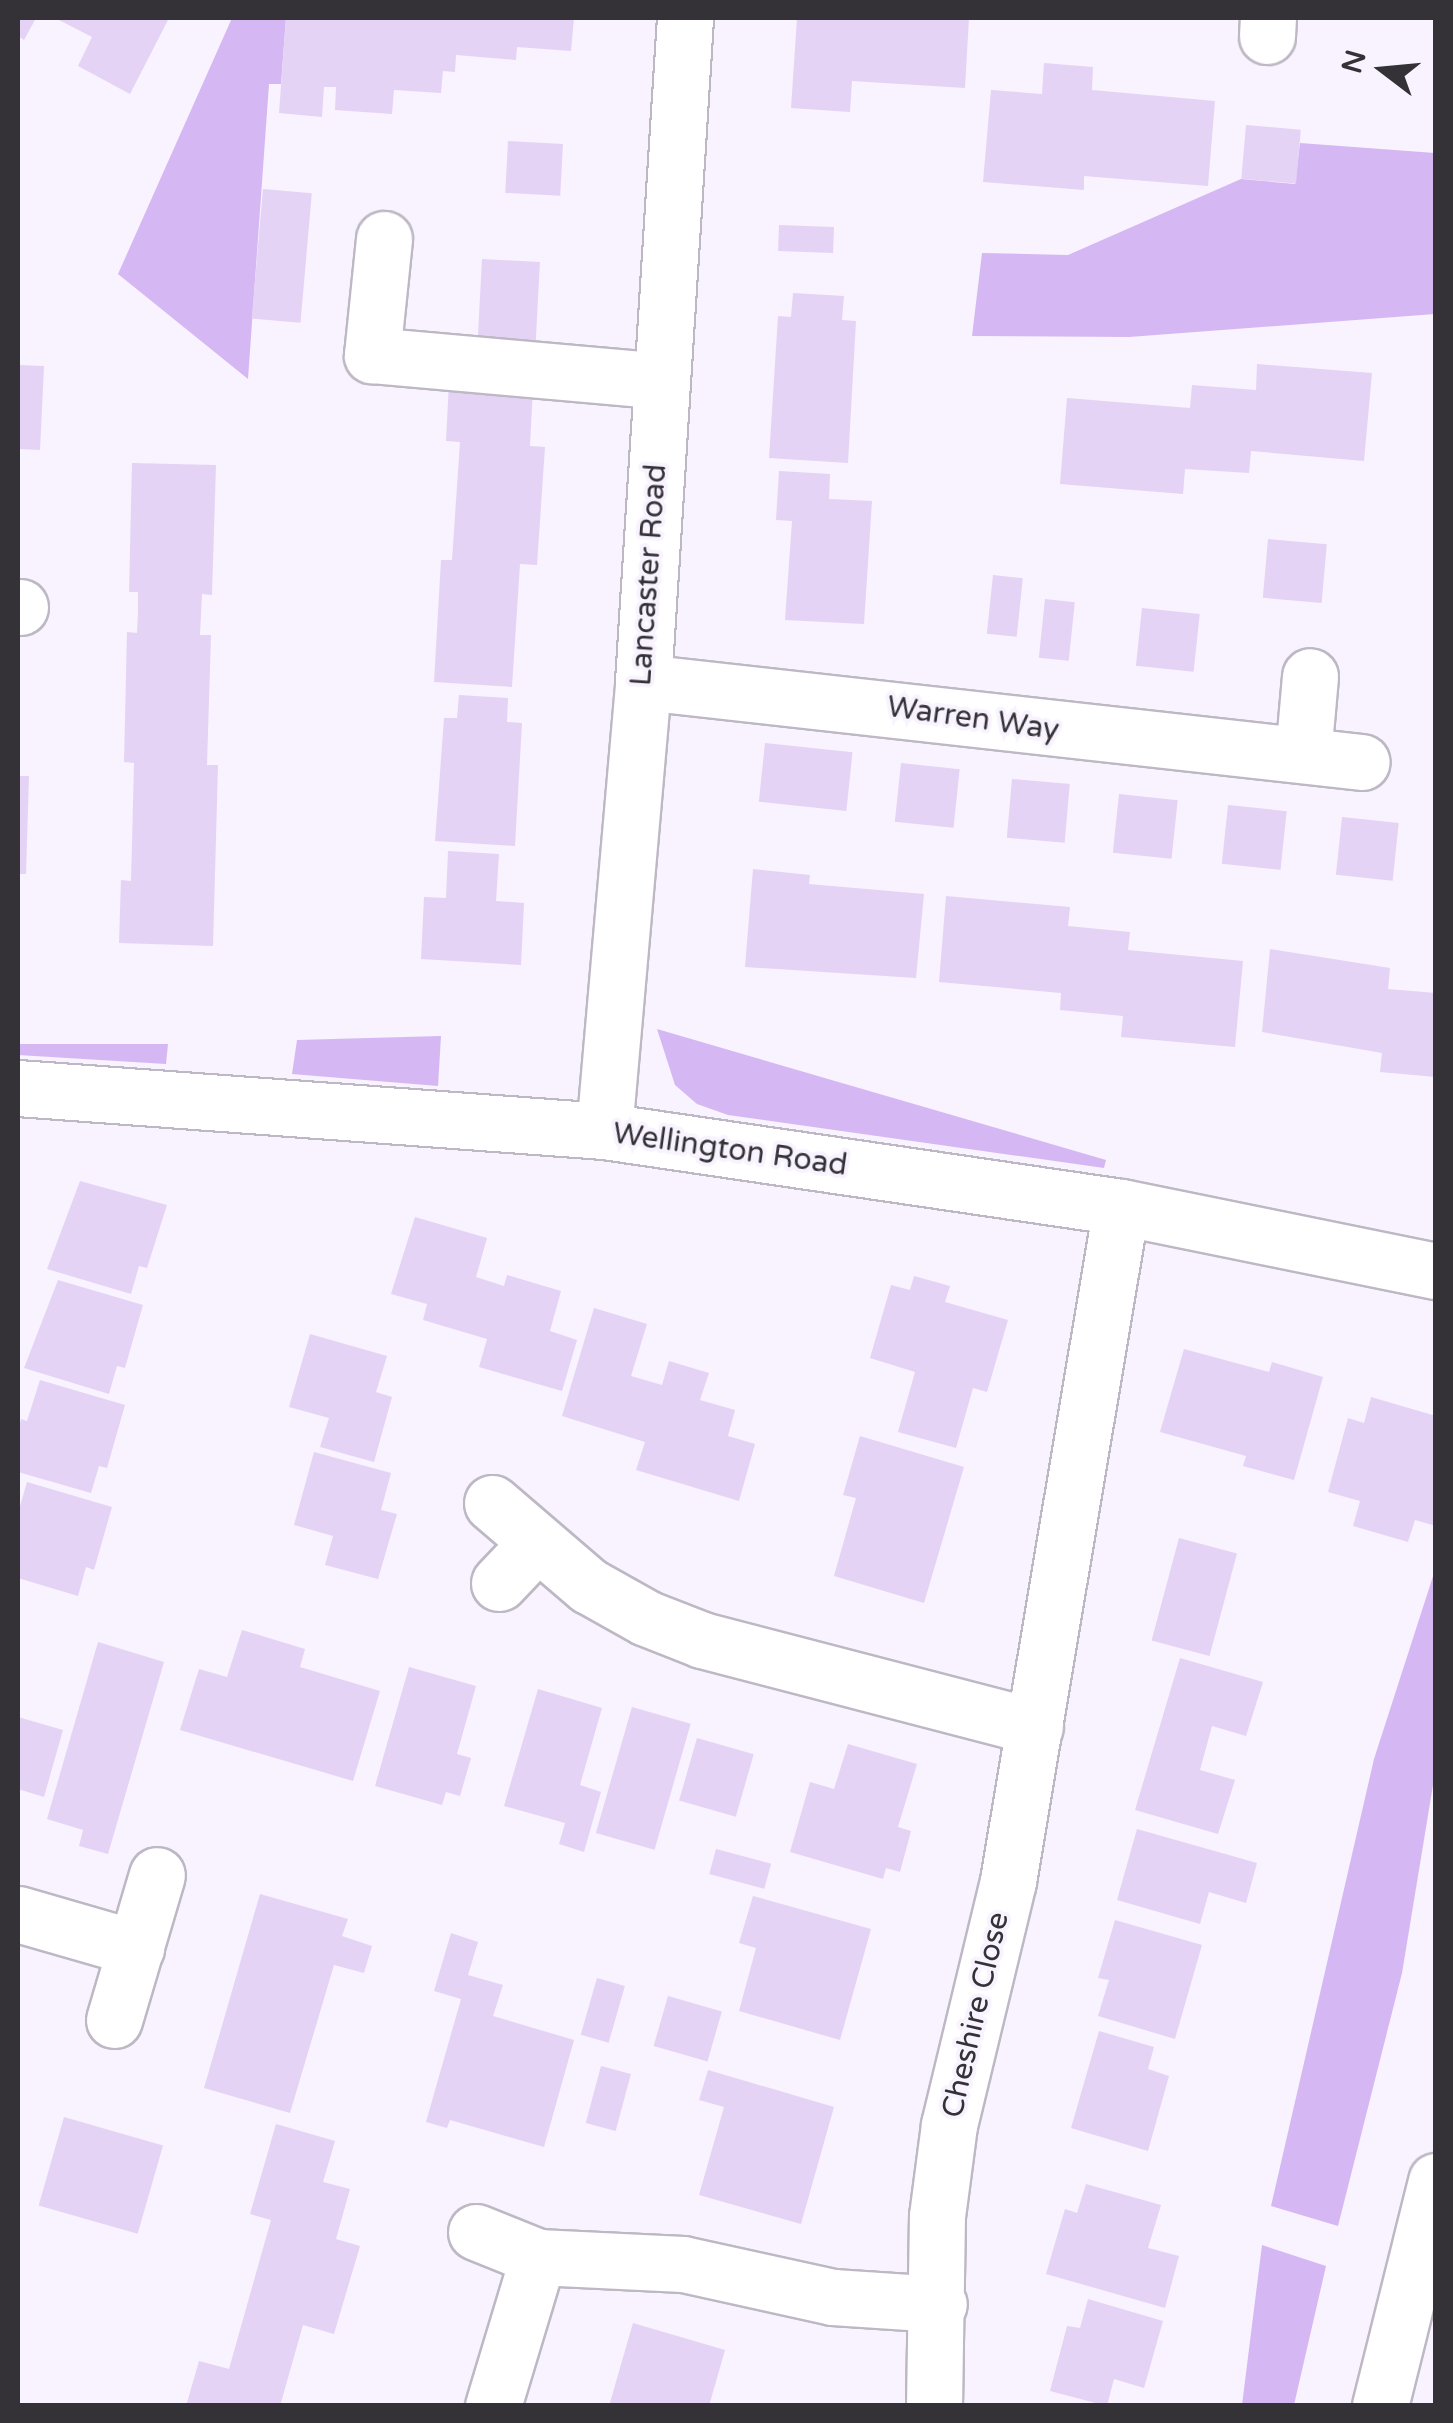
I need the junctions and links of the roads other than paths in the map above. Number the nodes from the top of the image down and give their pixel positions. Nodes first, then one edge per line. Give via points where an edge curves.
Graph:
1 (685, 18) edge
2 (384, 239) dead end
3 (662, 381) junction
4 (1310, 676) dead end
5 (643, 682) junction
6 (1303, 755) junction
7 (1362, 762) dead end
8 (18, 1088) edge
9 (604, 1131) junction
10 (1121, 1207) junction
11 (1436, 1271) edge
12 (492, 1502) dead end
13 (1036, 1727) junction
14 (157, 1875) dead end
15 (18, 1914) edge
16 (136, 1948) junction
17 (114, 2020) dead end
18 (1436, 2181) edge
19 (476, 2232) dead end
20 (538, 2257) junction
21 (939, 2304) junction
22 (493, 2406) edge
23 (934, 2406) edge
24 (1380, 2406) edge

1 - 3 street, Lancaster Road
2 - 3 street via 372,355
3 - 5 street, Lancaster Road
4 - 6 street
5 - 6 street, Warren Way
5 - 9 street, Lancaster Road
6 - 7 street, Warren Way
8 - 9 street, Wellington Road
9 - 10 street, Wellington Road
10 - 11 street, Wellington Road
10 - 13 street, Cheshire Close
12 - 13 street via 517,1564 646,1618 702,1640
13 - 21 street, Cheshire Close via 1008,1882 950,2125 937,2216
14 - 16 street
15 - 16 street
16 - 17 street
18 - 24 street
19 - 20 street
20 - 21 street via 683,2264 833,2296
20 - 22 street
21 - 23 street, Cheshire Close

